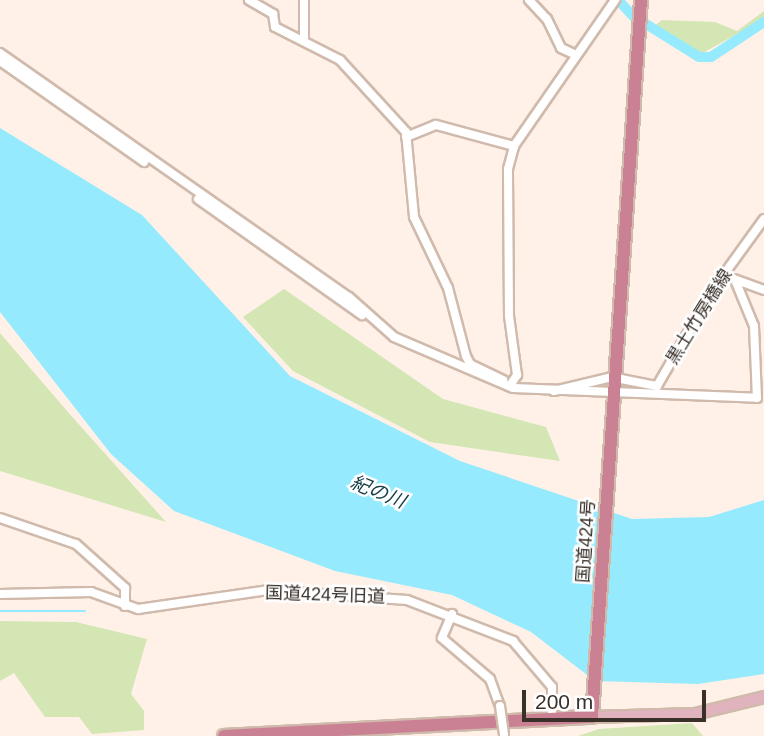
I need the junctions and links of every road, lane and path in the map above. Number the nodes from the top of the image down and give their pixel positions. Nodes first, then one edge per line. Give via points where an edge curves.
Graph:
1 (249, 0) edge
2 (304, 0) edge
3 (529, 0) edge
4 (615, 0) edge
5 (641, 0) edge
6 (304, 38) junction
7 (0, 53) edge
8 (574, 54) junction
9 (0, 61) edge
10 (406, 137) junction
11 (514, 146) junction
12 (764, 219) edge
13 (727, 270) junction
14 (735, 280) junction
15 (764, 290) edge
16 (373, 322) junction
17 (608, 378) dead end
18 (621, 379) dead end
19 (511, 384) junction
20 (524, 390) junction
21 (659, 390) junction
22 (553, 393) junction
23 (613, 400) junction
24 (0, 518) edge
25 (0, 594) edge
26 (125, 606) junction
27 (452, 614) junction
28 (764, 697) edge
29 (592, 717) junction
30 (552, 718) junction
31 (227, 736) edge
32 (504, 736) edge

1 - 6 street via 273,14 275,27
2 - 6 street
3 - 8 street via 547,19 561,48
4 - 8 street
5 - 23 highway, 国道424号
6 - 10 street via 349,69
7 - 16 street via 349,297
8 - 11 street via 559,86
9 - 16 street
10 - 11 street via 436,125
10 - 19 street via 414,216 447,288 466,356 470,364
11 - 19 street via 508,169 509,316 517,375
12 - 13 street, 黒土竹房橋線
13 - 14 street
13 - 21 street, 黒土竹房橋線
14 - 15 street
14 - 21 street via 754,326 757,398
16 - 20 street via 465,371
17 - 22 street
18 - 21 street, 黒土竹房橋線
19 - 20 street
20 - 22 street
21 - 23 street
22 - 23 street
23 - 29 highway, 国道424号
24 - 26 street via 76,544 124,588
25 - 26 street, 国道424号旧道 via 91,592
26 - 27 street, 国道424号旧道 via 153,608 289,590 386,596
27 - 30 street, 国道424号旧道 via 500,633 523,652 552,687
27 - 32 street, bridge via 442,638 490,679
28 - 29 main road via 695,714
29 - 30 highway
30 - 31 highway

